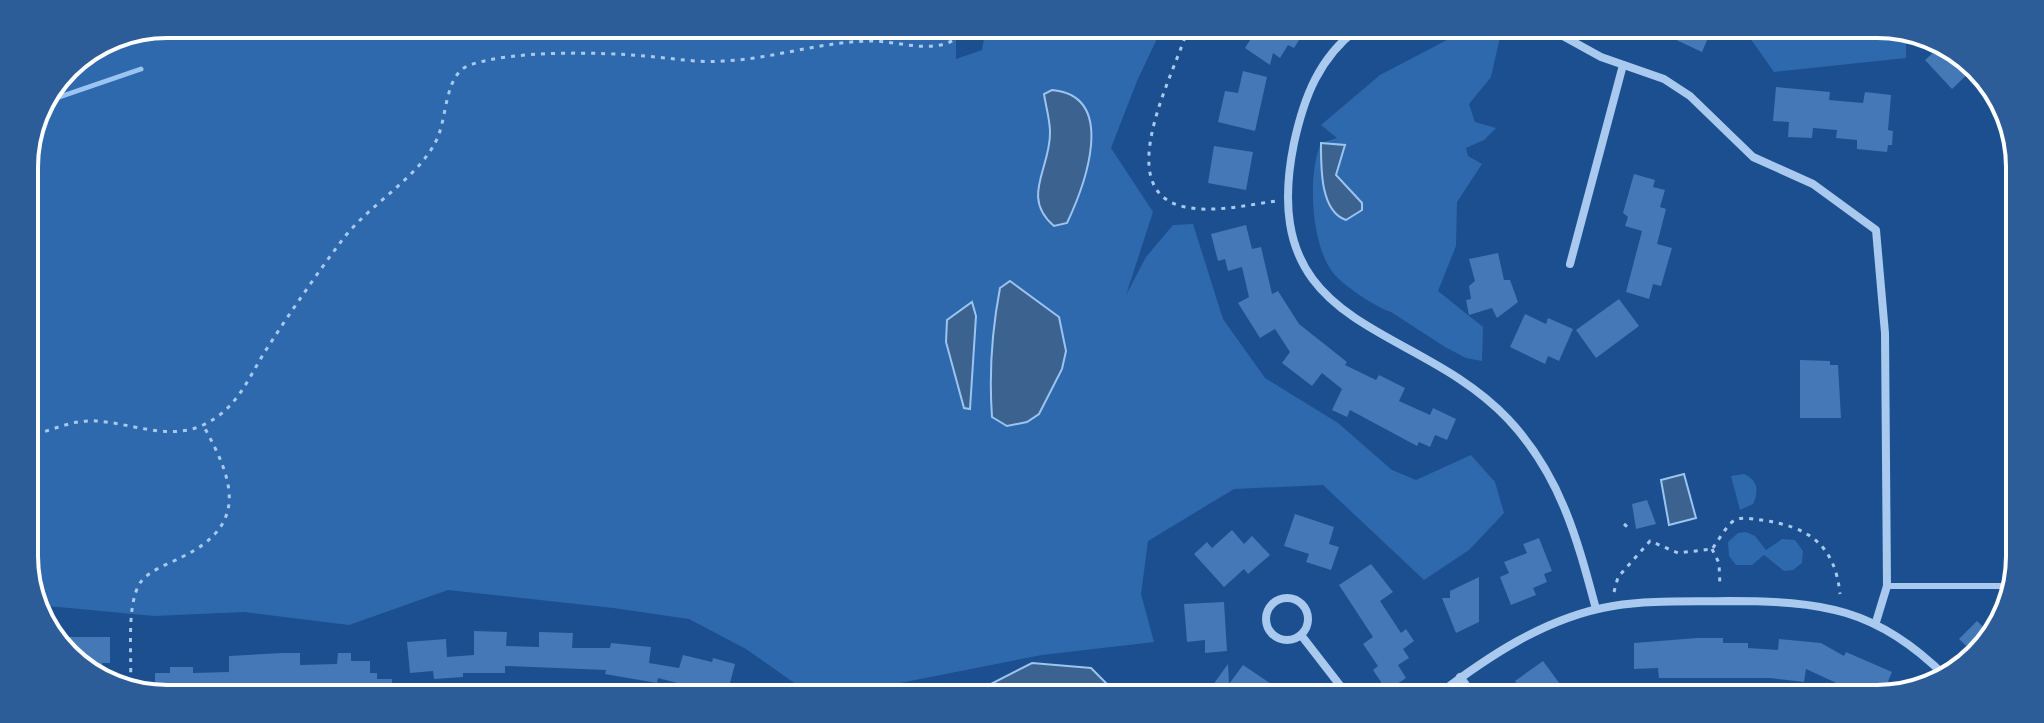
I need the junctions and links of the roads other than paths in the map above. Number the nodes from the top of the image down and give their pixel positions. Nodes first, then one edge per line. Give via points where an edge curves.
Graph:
1 (1347, 38) edge
2 (1568, 38) edge
3 (1623, 65) junction
4 (1570, 264) dead end
5 (1887, 586) junction
6 (2003, 586) edge
7 (1596, 609) junction
8 (1876, 622) junction
9 (1301, 635) junction
10 (1938, 669) edge
11 (1460, 677) junction
12 (1340, 685) edge
13 (1450, 685) edge
14 (1466, 685) edge

1 - 7 street via 1328,56 1300,114 1291,160 1291,224 1310,274 1342,311 1478,390 1510,421 1543,460 1570,515
2 - 3 street
3 - 4 street
3 - 5 street via 1664,79 1690,96 1753,157 1813,184 1876,230 1885,333
5 - 6 lane
5 - 8 street
7 - 8 street via 1666,602 1799,601
7 - 11 street via 1526,637
8 - 10 street
9 - 9 street via 1308,622 1302,604 1288,598 1271,604 1265,618 1271,634 1284,641
9 - 12 street
11 - 13 street
11 - 14 street

